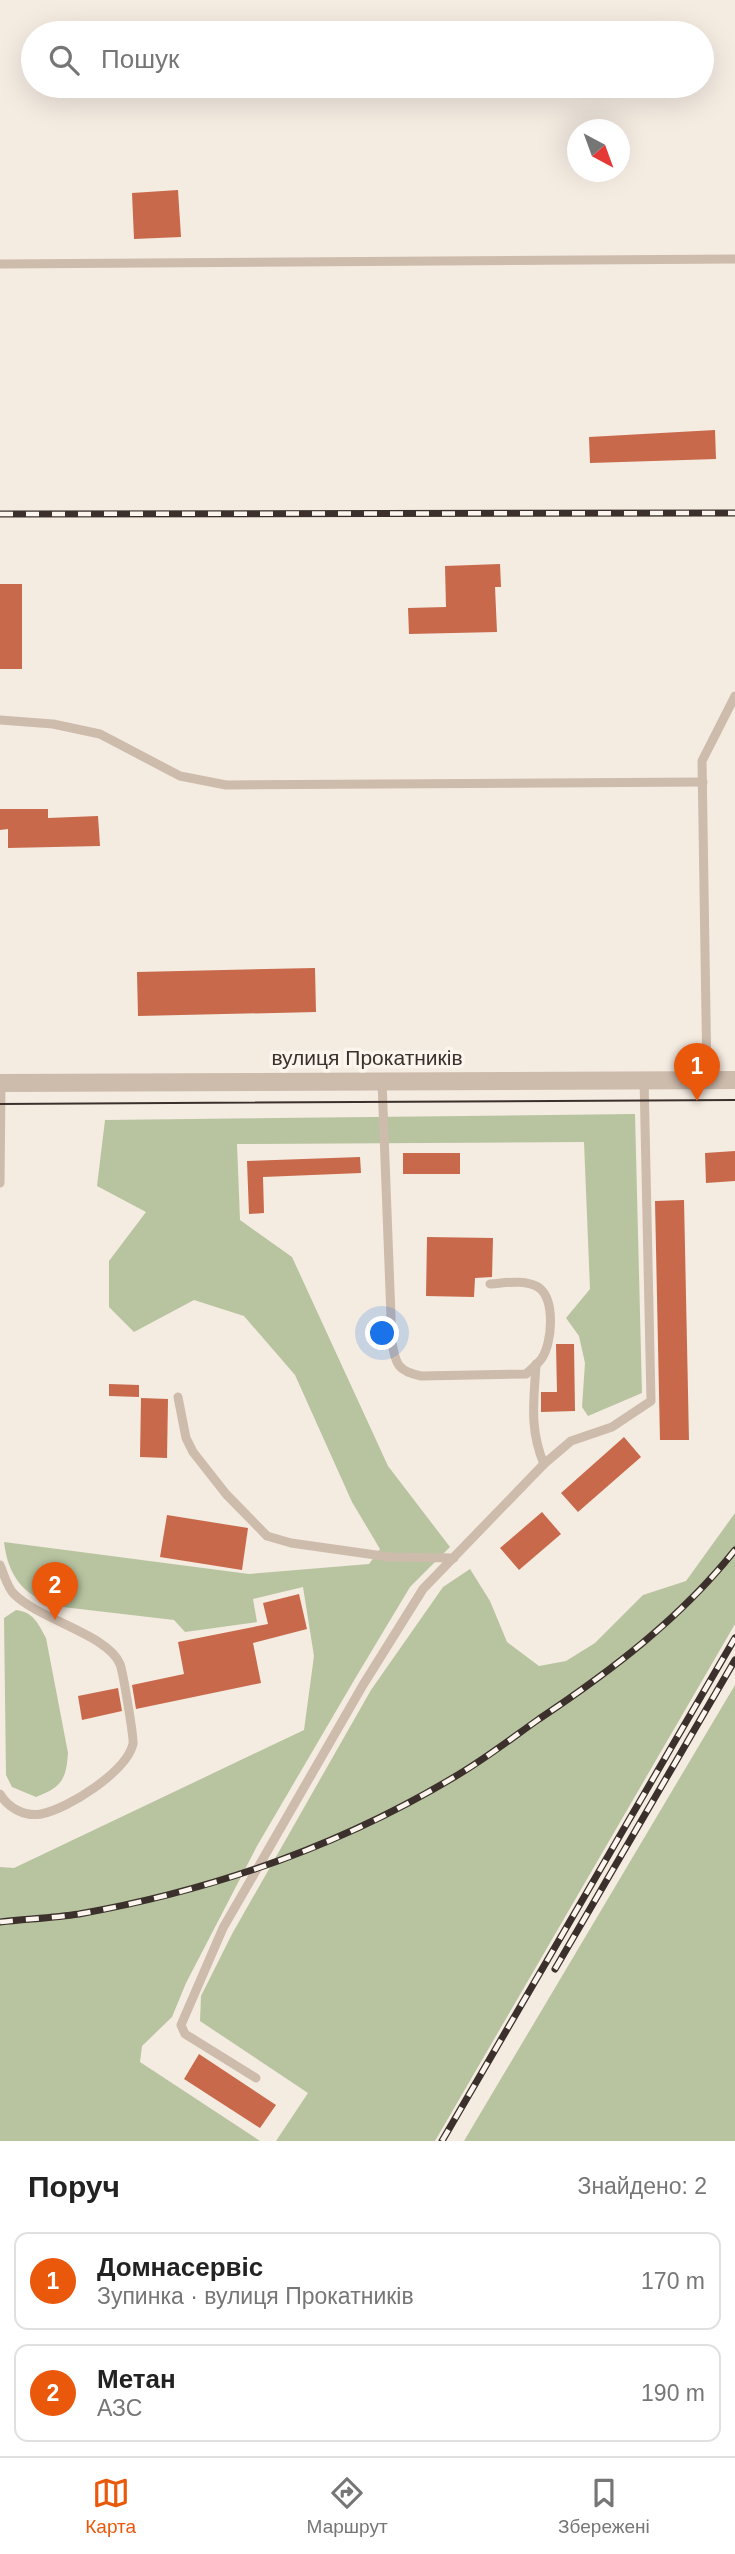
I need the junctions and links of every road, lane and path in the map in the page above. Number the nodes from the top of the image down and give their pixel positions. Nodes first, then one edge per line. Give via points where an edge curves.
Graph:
1 (735, 259) edge
2 (0, 264) edge
3 (735, 696) edge
4 (0, 720) edge
5 (703, 782) junction
6 (644, 1079) junction
7 (707, 1079) junction
8 (735, 1080) edge
9 (383, 1081) junction
10 (1, 1083) edge
11 (0, 1183) edge
12 (490, 1284) dead end
13 (536, 1364) junction
14 (178, 1397) dead end
15 (544, 1464) junction
16 (454, 1558) junction
17 (0, 1565) edge
18 (0, 1794) edge
19 (256, 2078) dead end

1 - 2 lane
3 - 5 lane via 702,761
4 - 5 lane via 100,734 180,776 226,785
5 - 7 lane
6 - 7 street, вулиця Прокатників
6 - 9 street, вулиця Прокатників
6 - 15 lane via 651,1401 612,1427 571,1441
7 - 8 street, вулиця Прокатників
9 - 10 street, вулиця Прокатників
9 - 13 lane via 396,1363 421,1377 526,1374
10 - 11 lane
12 - 13 lane via 524,1282 541,1288 551,1315 550,1337
13 - 15 lane via 533,1424
14 - 16 lane via 193,1452 267,1536 390,1557
15 - 16 lane
16 - 19 lane via 423,1589 363,1685 223,1928 184,2015 181,2025 185,2034
17 - 18 lane via 12,1593 42,1615 106,1646 120,1664 133,1743 105,1780 54,1810 40,1815 25,1813

